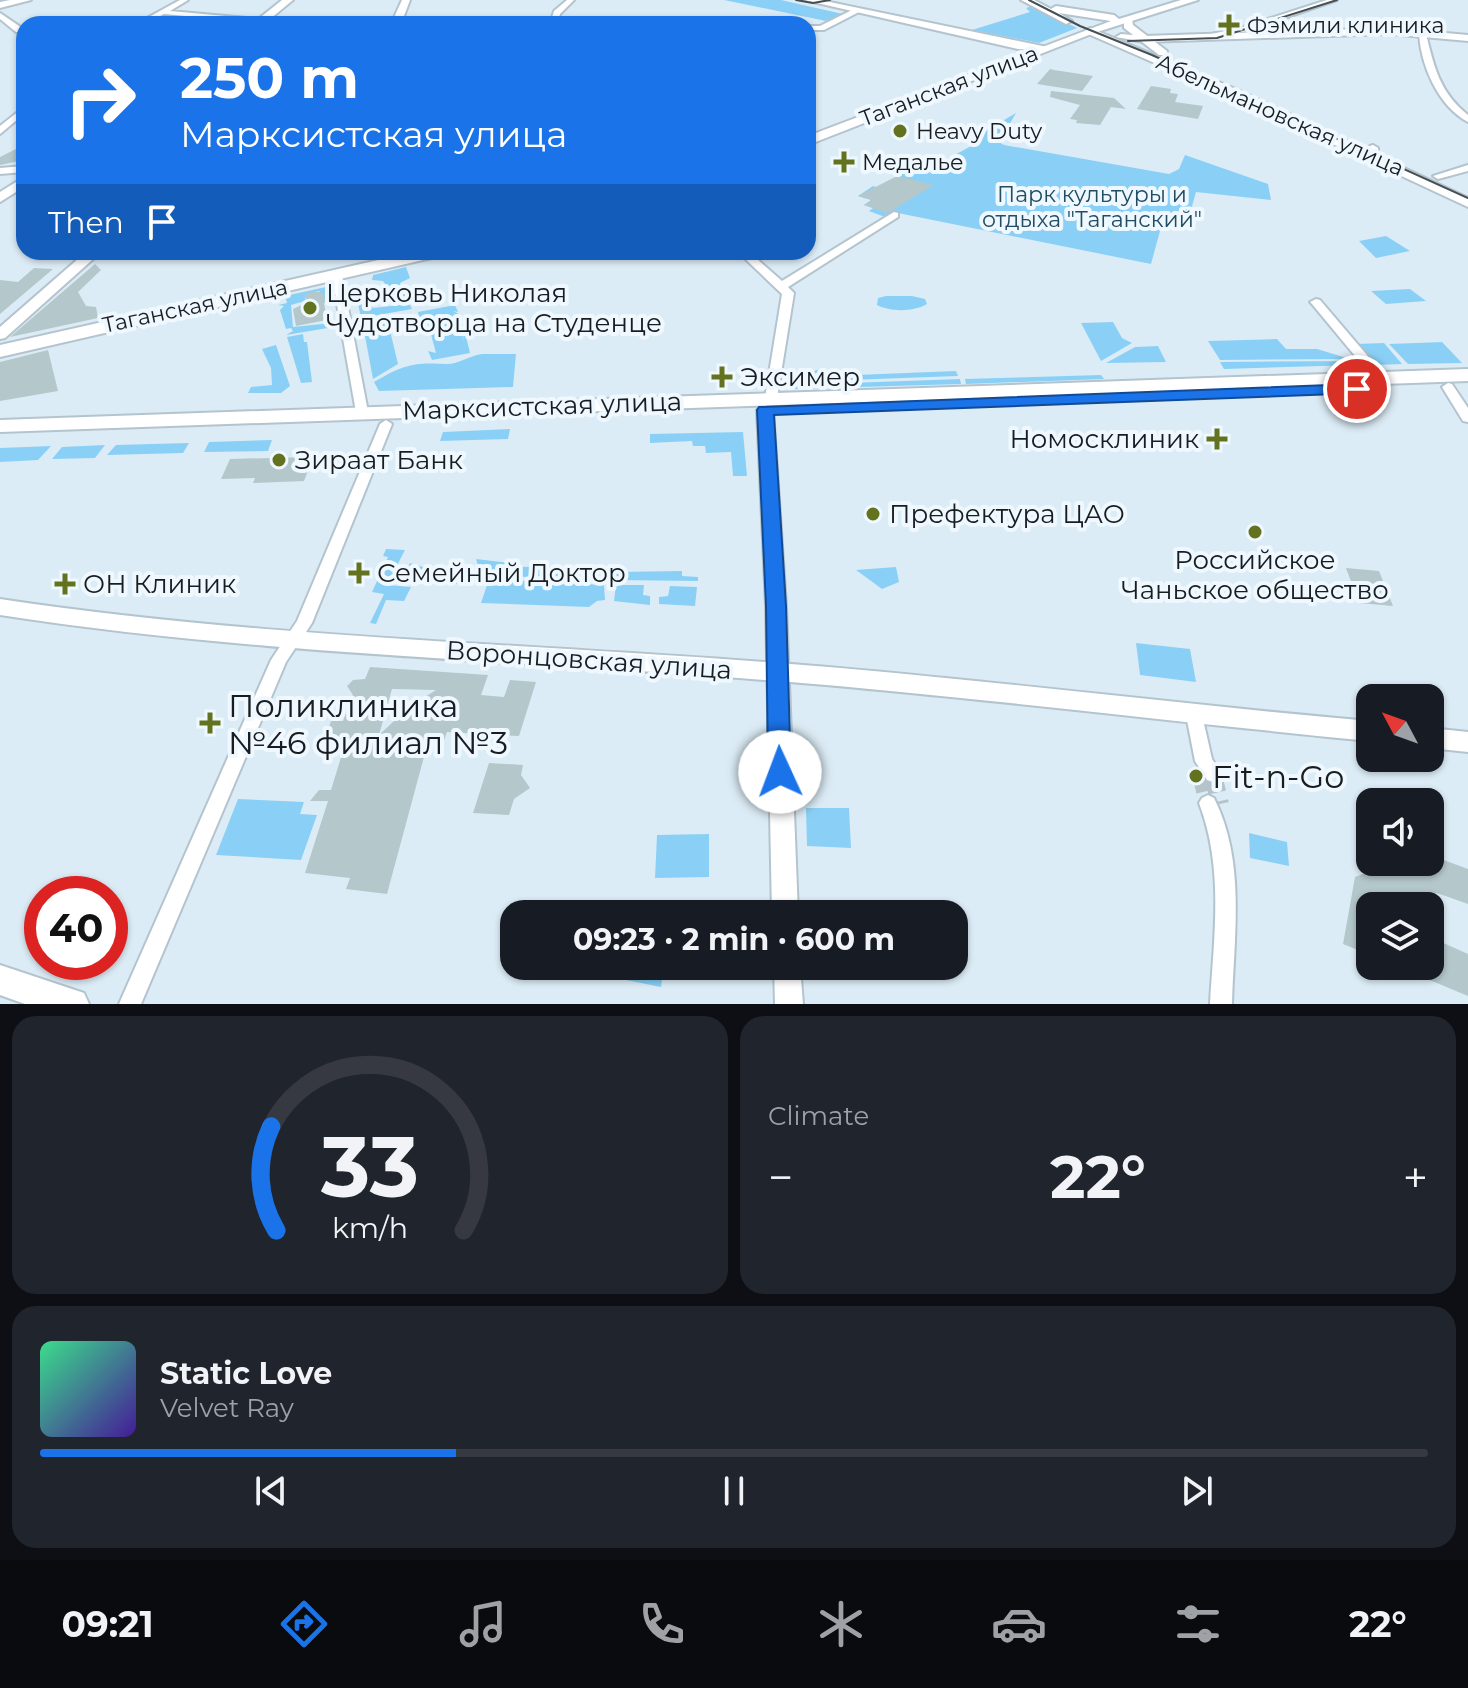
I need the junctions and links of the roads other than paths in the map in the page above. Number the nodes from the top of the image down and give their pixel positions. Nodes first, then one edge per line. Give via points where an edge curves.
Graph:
1 (26, 0) edge
2 (185, 0) edge
3 (288, 0) edge
4 (571, 0) edge
5 (1026, 0) edge
6 (1039, 0) edge
7 (1173, 0) edge
8 (1193, 0) edge
9 (1334, 0) edge
10 (804, 1) edge
11 (824, 2) edge
12 (0, 5) edge
13 (1056, 9) junction
14 (162, 12) junction
15 (852, 12) junction
16 (0, 15) edge
17 (155, 16) edge
18 (197, 16) edge
19 (268, 16) edge
20 (556, 16) edge
21 (1126, 22) junction
22 (1459, 25) dead end
23 (16, 28) edge
24 (816, 28) edge
25 (1095, 29) junction
26 (1421, 31) junction
27 (1445, 31) junction
28 (1236, 35) junction
29 (1121, 37) junction
30 (1165, 38) junction
31 (1468, 38) edge
32 (1144, 39) junction
33 (1047, 48) junction
34 (1167, 56) junction
35 (1236, 90) junction
36 (1468, 119) edge
37 (816, 138) edge
38 (1367, 150) junction
39 (1468, 168) edge
40 (1438, 176) junction
41 (1468, 189) edge
42 (1468, 203) edge
43 (894, 215) dead end
44 (85, 260) edge
45 (403, 260) edge
46 (752, 260) edge
47 (337, 276) junction
48 (782, 286) junction
49 (1316, 302) dead end
50 (0, 335) edge
51 (0, 351) edge
52 (1468, 375) edge
53 (1379, 377) junction
54 (1458, 387) edge
55 (768, 404) junction
56 (362, 412) junction
57 (1468, 418) edge
58 (386, 424) junction
59 (0, 426) edge
60 (0, 437) edge
61 (0, 607) edge
62 (292, 640) junction
63 (776, 672) junction
64 (1194, 715) junction
65 (1356, 730) edge
66 (1444, 739) edge
67 (1468, 742) edge
68 (1206, 770) tunnel mouth
69 (1215, 810) tunnel mouth
70 (784, 900) edge
71 (0, 980) edge
72 (788, 980) edge
73 (72, 1004) edge
74 (130, 1004) edge
75 (789, 1004) edge
76 (1221, 1004) edge

1 - 12 main road
2 - 14 street
3 - 19 main road
4 - 20 street
5 - 25 main road
6 - 13 main road
7 - 21 main road
8 - 21 main road
9 - 28 street
10 - 11 street
10 - 15 street
11 - 15 street
13 - 21 main road
13 - 25 main road
14 - 17 street
14 - 18 street
15 - 24 street
15 - 33 street
16 - 23 street
21 - 25 main road, Таганская улица
21 - 30 street
21 - 32 main road
22 - 27 street
25 - 29 main road, Абельмановская улица
25 - 33 main road, Таганская улица
25 - 35 main road, Абельмановская улица
26 - 27 street
26 - 28 street
26 - 36 street via 1433,78
27 - 31 street
28 - 30 street
28 - 34 street via 1171,42 1163,48
29 - 32 street
29 - 34 main road, Абельмановская улица
30 - 32 street
32 - 34 main road
33 - 37 main road, Таганская улица
34 - 35 main road, Абельмановская улица
35 - 38 main road, Абельмановская улица
38 - 40 main road, Абельмановская улица
38 - 42 main road, Абельмановская улица
39 - 40 street
40 - 41 main road, Абельмановская улица
43 - 48 street
44 - 50 street
45 - 47 main road, Таганская улица
46 - 48 street
47 - 51 main road, Таганская улица
47 - 56 street
48 - 55 street via 789,297
49 - 53 street
52 - 53 main road, Марксистская улица
53 - 55 main road, Марксистская улица
54 - 55 main road, Марксистская улица
54 - 57 street
55 - 56 main road, Марксистская улица
55 - 58 main road, Марксистская улица
55 - 63 street
56 - 59 main road, Марксистская улица
58 - 60 main road, Марксистская улица
58 - 62 street via 304,623
61 - 62 main road, Воронцовская улица
62 - 63 main road, Воронцовская улица
62 - 74 street via 222,787
63 - 64 main road, Воронцовская улица
63 - 70 street
64 - 65 main road, Воронцовская улица
64 - 68 street
66 - 67 main road
69 - 76 street via 1225,873
71 - 73 main road
72 - 75 street

